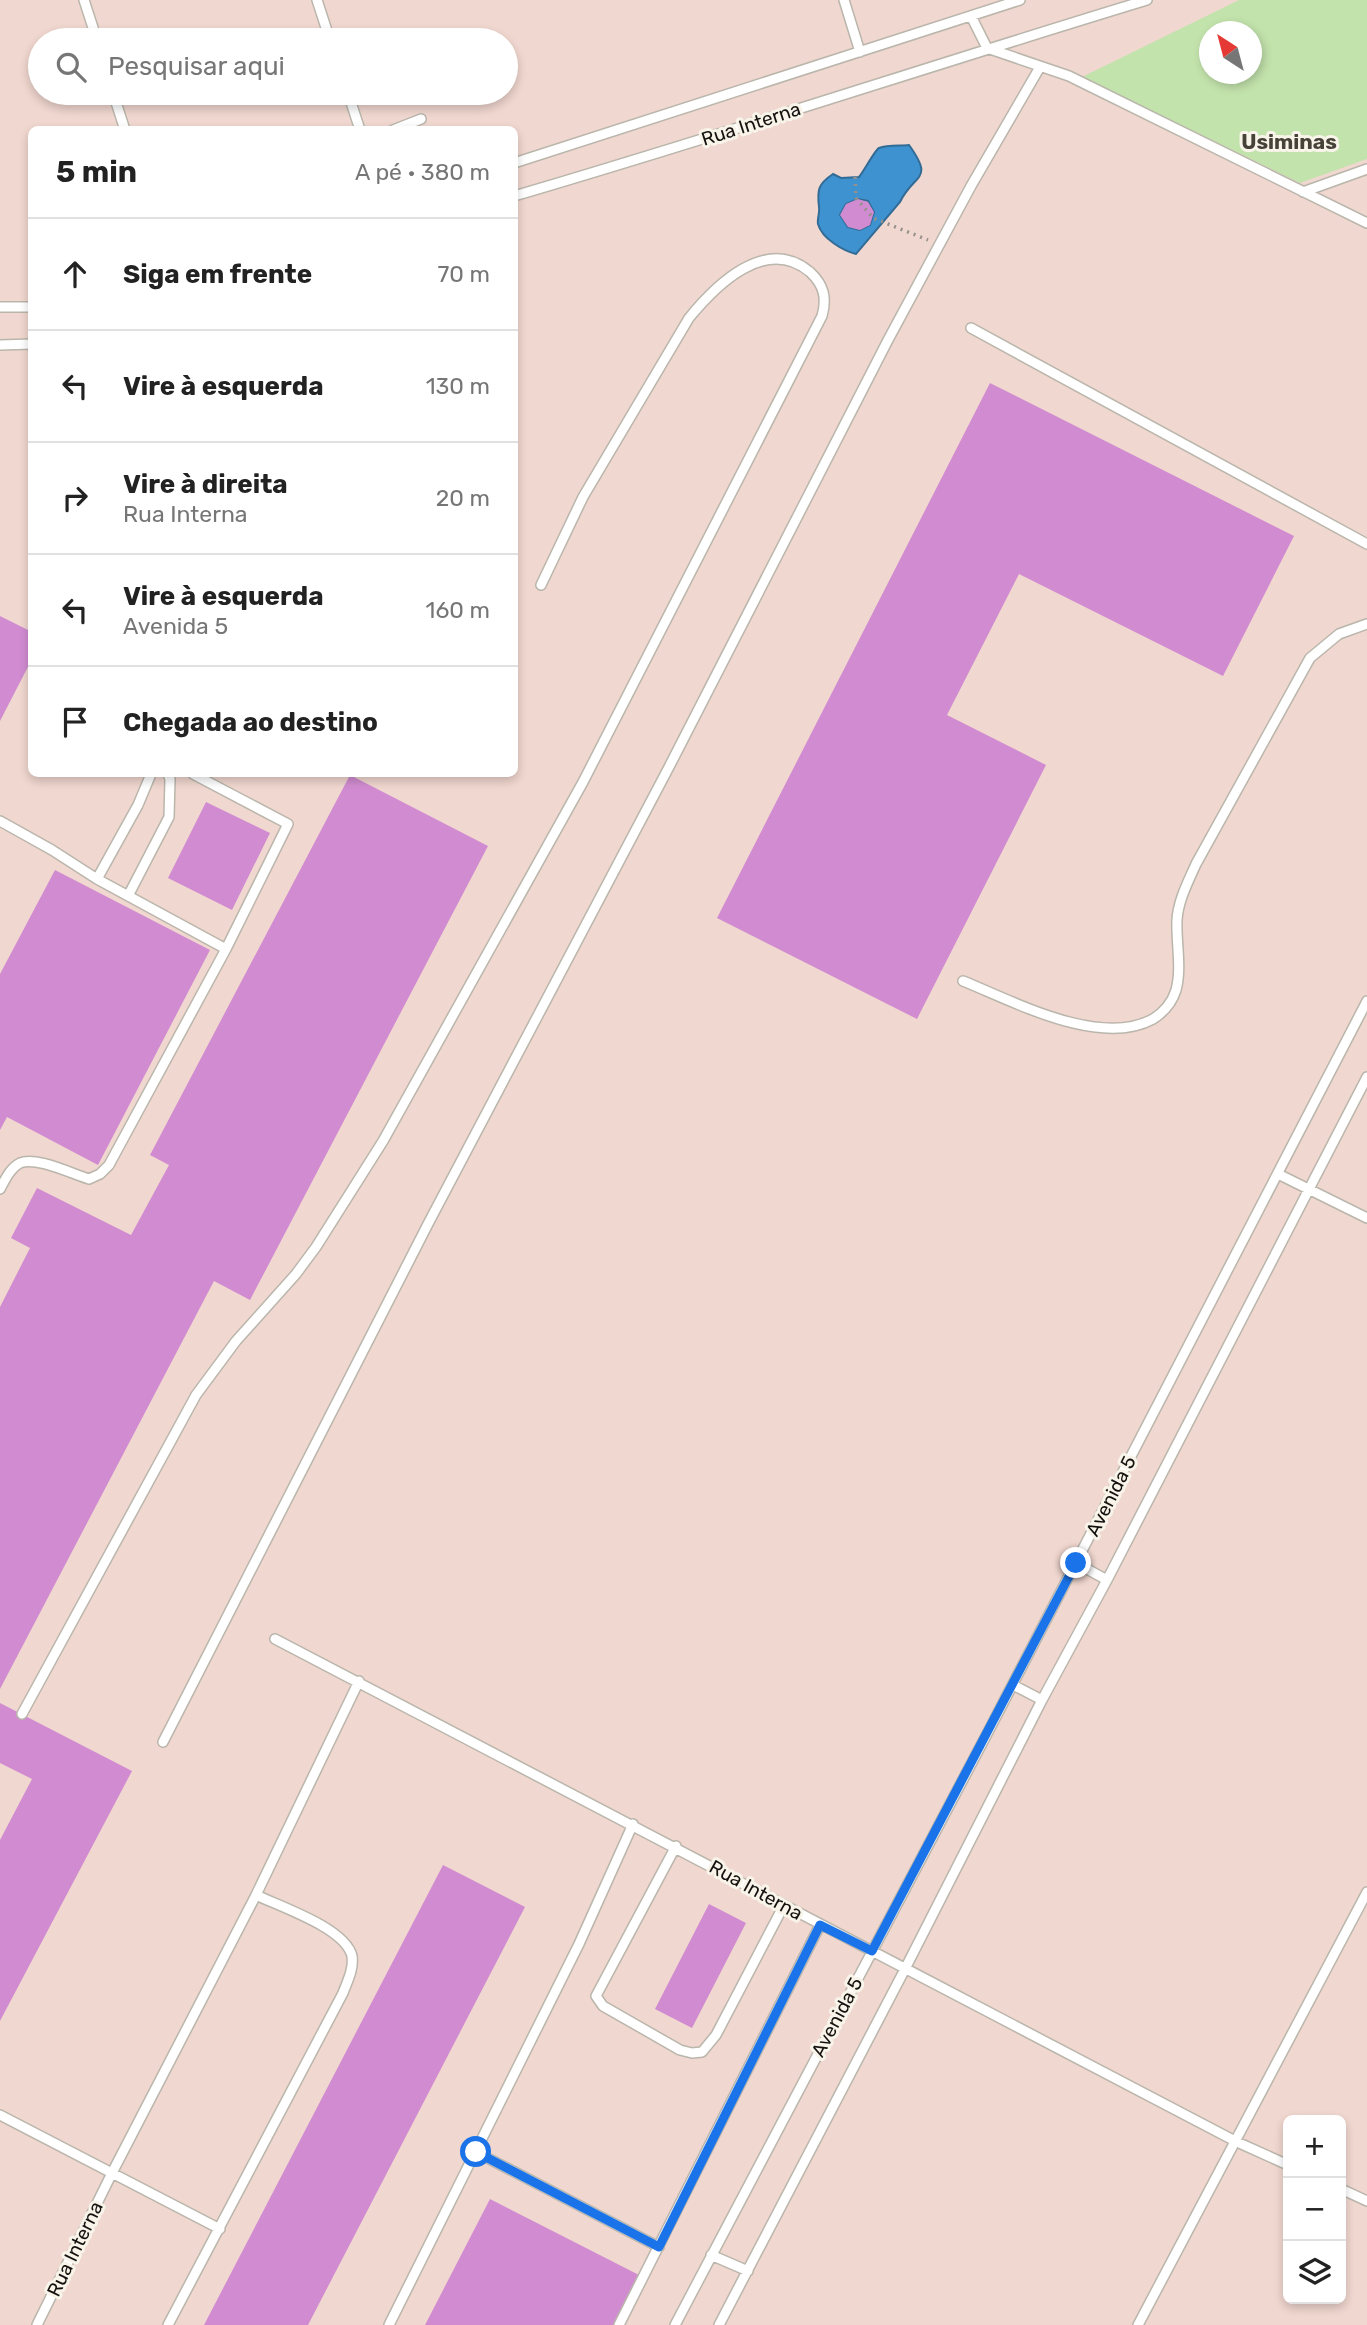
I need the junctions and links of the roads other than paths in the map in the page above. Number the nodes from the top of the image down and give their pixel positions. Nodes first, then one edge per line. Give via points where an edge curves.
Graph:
1 (84, 0) edge
2 (317, 0) edge
3 (844, 0) edge
4 (1020, 0) edge
5 (1147, 0) edge
6 (971, 16) junction
7 (93, 28) edge
8 (326, 28) edge
9 (986, 48) junction
10 (860, 52) junction
11 (1040, 67) junction
12 (117, 105) edge
13 (352, 105) edge
14 (421, 119) dead end
15 (124, 126) edge
16 (359, 126) edge
17 (403, 126) edge
18 (518, 162) edge
19 (1367, 169) edge
20 (1303, 192) junction
21 (518, 196) edge
22 (1367, 223) edge
23 (0, 307) edge
24 (28, 307) edge
25 (971, 328) dead end
26 (28, 344) edge
27 (0, 345) edge
28 (1367, 544) edge
29 (541, 585) dead end
30 (1367, 624) edge
31 (149, 777) edge
32 (169, 777) edge
33 (199, 777) edge
34 (0, 821) edge
35 (97, 879) junction
36 (128, 896) junction
37 (226, 949) junction
38 (963, 981) dead end
39 (1367, 1001) edge
40 (1367, 1077) edge
41 (1278, 1174) junction
42 (0, 1189) edge
43 (1309, 1189) junction
44 (1367, 1217) edge
45 (1076, 1563) junction
46 (1107, 1580) junction
47 (275, 1639) dead end
48 (359, 1682) junction
49 (1013, 1685) junction
50 (1042, 1700) junction
51 (22, 1714) dead end
52 (163, 1742) dead end
53 (633, 1824) junction
54 (676, 1846) junction
55 (1367, 1892) edge
56 (256, 1895) junction
57 (784, 1905) junction
58 (820, 1925) junction
59 (872, 1951) junction
60 (905, 1969) junction
61 (0, 2115) edge
62 (1237, 2142) junction
63 (476, 2152) junction
64 (1283, 2163) edge
65 (113, 2173) junction
66 (1346, 2192) edge
67 (1367, 2202) edge
68 (220, 2229) junction
69 (659, 2247) junction
70 (711, 2255) junction
71 (748, 2271) junction
72 (37, 2325) edge
73 (168, 2325) edge
74 (389, 2325) edge
75 (620, 2325) edge
76 (675, 2325) edge
77 (719, 2325) edge
78 (1138, 2325) edge

1 - 7 lane
2 - 8 lane
3 - 10 lane
4 - 6 lane
5 - 9 lane, Rua Interna
6 - 9 lane
6 - 10 lane
9 - 11 lane
9 - 21 lane, Rua Interna
10 - 18 lane
11 - 20 lane via 1069,76
11 - 52 lane via 888,340
12 - 15 lane
13 - 16 lane
14 - 17 lane
19 - 20 lane
20 - 22 lane
23 - 24 lane
25 - 28 lane
26 - 27 lane
29 - 51 lane via 583,497 689,318 709,294 729,276 770,259 793,260 807,270 824,291 822,316 583,782 383,1141 316,1247 196,1395
30 - 38 lane via 1339,634 1310,658 1195,864 1177,917 1175,994 1161,1014 1125,1028 1086,1026
31 - 35 lane
32 - 36 lane via 169,817
33 - 37 lane via 288,824
34 - 35 lane
35 - 36 lane
36 - 37 lane
37 - 42 lane via 109,1165 89,1179 29,1161 18,1164
39 - 41 lane, Avenida 5
40 - 43 lane, Avenida 5
41 - 43 lane
41 - 45 lane, Avenida 5
43 - 44 lane
43 - 46 lane, Avenida 5
45 - 46 lane
45 - 49 lane, Avenida 5
46 - 50 lane, Avenida 5
47 - 48 lane, Rua Interna
48 - 53 lane, Rua Interna
48 - 56 lane, Rua Interna
49 - 50 lane
49 - 59 lane, Avenida 5
50 - 60 lane, Avenida 5
53 - 54 lane, Rua Interna
53 - 63 lane
54 - 57 lane, Rua Interna
54 - 57 lane via 596,1996 603,2006 680,2050 702,2052 716,2035
55 - 62 lane
56 - 65 lane, Rua Interna
56 - 68 lane via 338,1936 349,1947 352,1968
57 - 58 lane, Rua Interna
58 - 59 lane, Rua Interna
58 - 69 lane
59 - 60 lane, Rua Interna
59 - 70 lane, Avenida 5
60 - 62 lane, Rua Interna
60 - 71 lane, Avenida 5
61 - 65 lane
62 - 64 lane, Rua Interna
62 - 78 lane
63 - 69 lane
63 - 74 lane
65 - 68 lane
65 - 72 lane, Rua Interna
66 - 67 lane
68 - 73 lane
69 - 75 lane
70 - 71 lane
70 - 76 lane, Avenida 5
71 - 77 lane, Avenida 5

